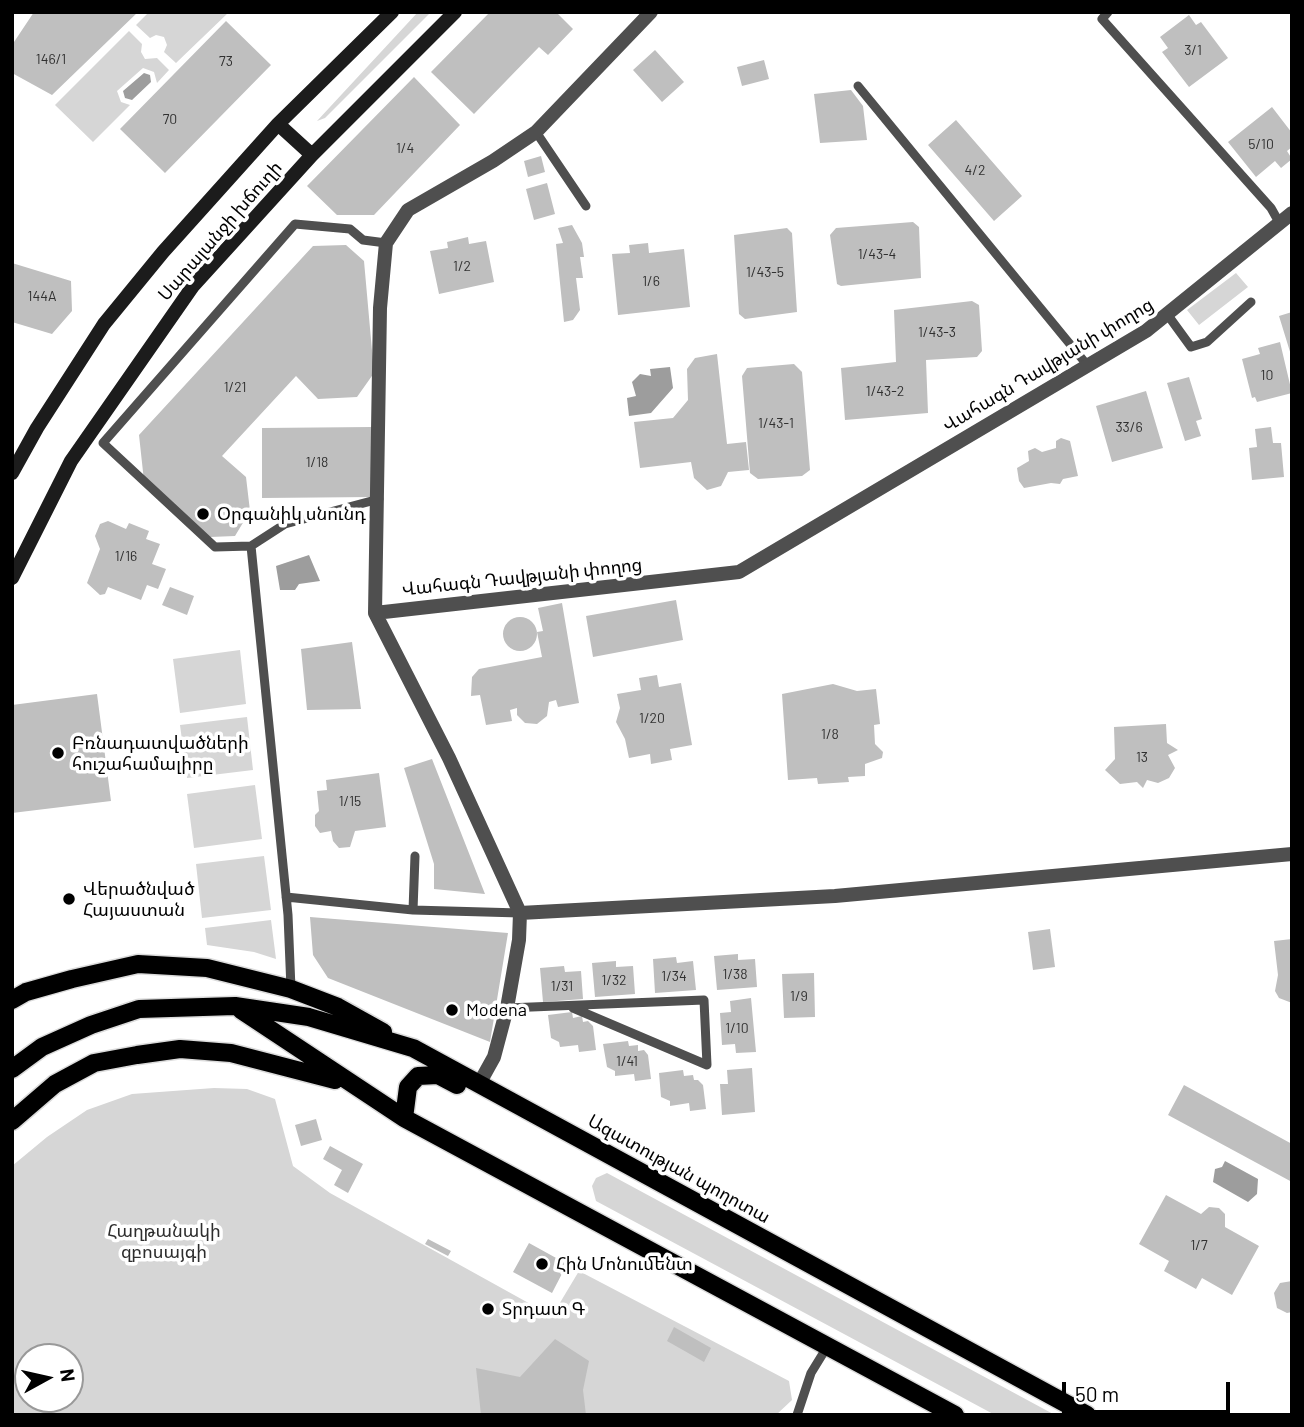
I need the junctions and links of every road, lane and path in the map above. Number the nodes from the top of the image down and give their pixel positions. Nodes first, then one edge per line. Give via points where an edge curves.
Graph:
1 (392, 12) edge
2 (454, 12) edge
3 (651, 12) edge
4 (1108, 12) edge
5 (858, 86) dead end
6 (278, 124) junction
7 (536, 132) junction
8 (312, 155) junction
9 (586, 206) dead end
10 (1292, 213) edge
11 (1280, 224) junction
12 (386, 243) junction
13 (1251, 302) dead end
14 (1167, 314) junction
15 (1088, 366) junction
16 (12, 473) edge
17 (379, 499) junction
18 (251, 545) junction
19 (12, 578) edge
20 (374, 613) junction
21 (1292, 854) edge
22 (415, 856) dead end
23 (286, 897) junction
24 (412, 910) junction
25 (520, 913) junction
26 (291, 989) junction
27 (12, 1000) edge
28 (235, 1006) junction
29 (506, 1008) junction
30 (573, 1008) junction
31 (413, 1048) junction
32 (12, 1069) edge
33 (479, 1084) junction
34 (354, 1086) junction
35 (404, 1118) junction
36 (12, 1121) edge
37 (550, 1123) junction
38 (827, 1347) junction
39 (797, 1415) edge
40 (955, 1415) edge
41 (1087, 1415) edge

1 - 6 main road, Սարալանջի խճուղի
2 - 8 main road, Սարալանջի խճուղի
3 - 7 street, Վահագն Դավթյանի փողոց
4 - 11 lane via 1101,19
5 - 15 lane
6 - 8 main road
6 - 16 main road, Սարալանջի խճուղի via 104,324
7 - 9 lane
7 - 12 street, Վահագն Դավթյանի փողոց via 408,210
8 - 19 main road, Սարալանջի խճուղի via 193,286 139,361 71,461
10 - 11 street, Վահագն Դավթյանի փողոց
11 - 14 street, Վահագն Դավթյանի փողոց
12 - 17 street, Վահագն Դավթյանի փողոց via 380,308
12 - 18 lane via 363,240 350,229 295,224 103,443 215,547
13 - 14 lane via 1207,342 1191,347
14 - 15 street, Վահագն Դավթյանի փողոց
15 - 20 street, Վահագն Դավթյանի փողոց via 739,572
17 - 18 lane via 285,524
17 - 20 street, Վահագն Դավթյանի փողոց
18 - 23 lane
20 - 25 street via 449,758
21 - 25 street via 835,897
22 - 24 lane
23 - 24 lane
23 - 26 lane
24 - 25 lane
25 - 29 street
26 - 27 main road via 207,968 138,964 61,982
26 - 31 main road via 338,1007
28 - 31 main road, Ազատության պողոտա via 309,1017
28 - 32 main road, Ազատության պողոտա via 139,1009 90,1024 42,1047
28 - 34 main road
29 - 30 lane
29 - 33 street via 494,1057
30 - 30 lane via 704,1000 707,1065 683,1054
31 - 33 main road, Ազատության պողոտա
33 - 37 main road, Ազատության պողոտա
34 - 35 main road
34 - 36 main road via 231,1054 180,1049 94,1063 55,1084
35 - 37 main road via 408,1087 418,1076 438,1075 526,1120
35 - 38 main road
37 - 41 main road, Ազատության պողոտա
38 - 39 lane via 811,1373
38 - 40 main road

